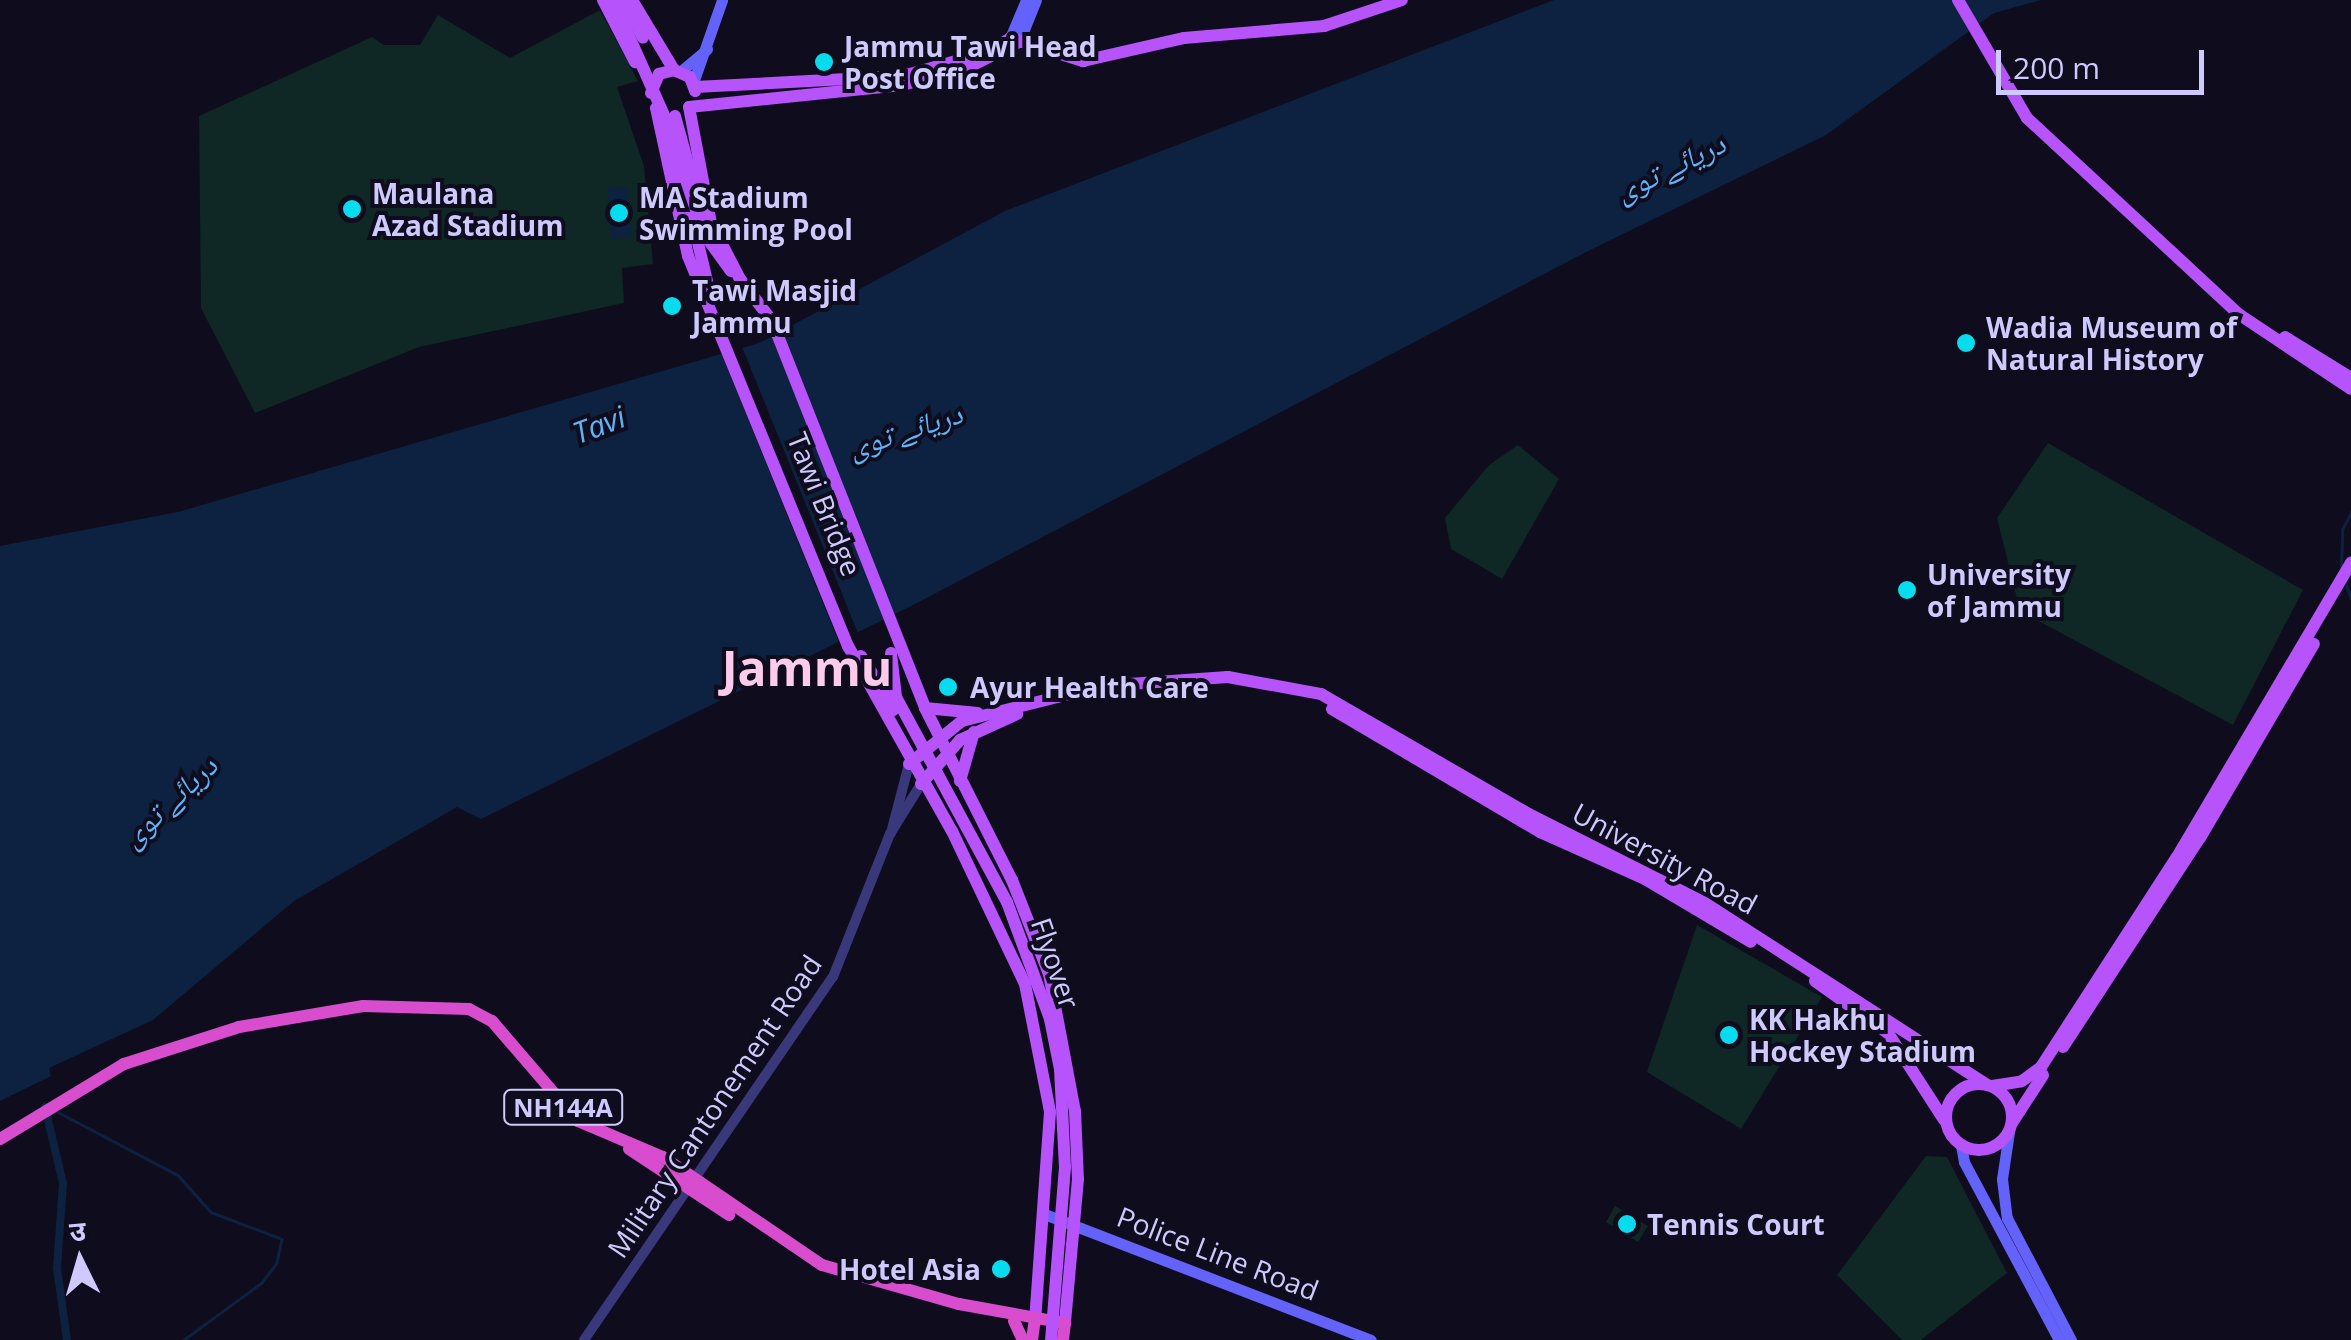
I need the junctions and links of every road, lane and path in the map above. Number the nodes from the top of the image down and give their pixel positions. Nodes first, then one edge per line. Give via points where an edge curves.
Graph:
1 (603, 0) edge
2 (613, 0) edge
3 (624, 0) edge
4 (632, 0) edge
5 (722, 0) edge
6 (1026, 0) edge
7 (1036, 0) edge
8 (1386, 0) edge
9 (1402, 0) edge
10 (1962, 0) edge
11 (1014, 40) junction
12 (706, 49) junction
13 (1101, 56) junction
14 (678, 70) junction
15 (694, 85) junction
16 (2011, 90) junction
17 (653, 101) junction
18 (689, 107) junction
19 (740, 279) junction
20 (722, 328) junction
21 (2351, 378) edge
22 (2351, 389) edge
23 (2351, 562) edge
24 (2351, 580) edge
25 (2339, 597) junction
26 (896, 627) junction
27 (854, 648) junction
28 (926, 708) junction
29 (1021, 710) junction
30 (996, 713) junction
31 (974, 732) junction
32 (938, 739) junction
33 (947, 753) junction
34 (909, 764) junction
35 (960, 781) junction
36 (921, 784) junction
37 (936, 808) junction
38 (976, 812) junction
39 (890, 834) junction
40 (1886, 1024) junction
41 (1989, 1086) junction
42 (71, 1100) junction
43 (1944, 1120) junction
44 (2010, 1128) junction
45 (0, 1139) edge
46 (1961, 1144) junction
47 (0, 1148) edge
48 (693, 1186) junction
49 (1074, 1204) junction
50 (1046, 1215) junction
51 (1073, 1222) junction
52 (1099, 1234) junction
53 (1072, 1243) junction
54 (1014, 1321) junction
55 (1034, 1322) junction
56 (1064, 1331) edge
57 (1355, 1337) edge
58 (584, 1340) edge
59 (1023, 1340) edge
60 (1032, 1340) edge
61 (1048, 1340) edge
62 (1372, 1340) edge
63 (2059, 1340) edge
64 (2072, 1340) edge

1 - 17 main road
2 - 20 main road, bridge via 672,134
3 - 19 main road, bridge via 652,56 704,234
4 - 14 main road
5 - 12 main road
6 - 11 main road
7 - 11 main road
8 - 13 main road via 1313,20 1160,34
9 - 13 main road via 1324,26 1184,38
10 - 16 main road
11 - 13 main road via 1072,62
11 - 15 main road via 903,76
11 - 18 main road via 967,68 902,86
12 - 14 main road
12 - 15 main road
14 - 15 main road
14 - 17 main road via 659,74
15 - 18 main road
16 - 21 main road via 2241,306
16 - 22 main road via 2027,118 2240,315
17 - 18 main road via 672,114
17 - 20 main road via 686,249
18 - 19 main road via 709,215
19 - 26 main road via 772,320
20 - 27 main road, Tawi Bridge
23 - 25 main road
24 - 25 main road
25 - 41 main road via 2041,1067 2022,1081
25 - 44 main road via 2200,838
26 - 28 main road
26 - 61 main road, Flyover, bridge via 896,697 1007,902 1050,1018 1065,1148
27 - 34 main road
27 - 61 main road, Flyover, bridge via 1002,904 1044,1020 1059,1148
28 - 30 main road
28 - 32 main road
29 - 30 main road
29 - 31 main road
29 - 40 main road, University Road via 1088,688 1180,676 1262,680 1310,694 1386,727 1529,814 1664,880
30 - 32 main road via 962,720
31 - 33 main road
31 - 35 main road
32 - 33 main road
32 - 34 main road
33 - 35 main road
33 - 36 main road
34 - 36 main road
34 - 39 street
35 - 38 main road
36 - 37 main road
36 - 39 street, Military Cantonement Road
37 - 38 main road via 936,792 952,786
37 - 50 main road via 1008,941 1036,1021 1050,1112
38 - 49 main road via 1012,880 1060,1012 1075,1111
39 - 48 street, Military Cantonement Road via 833,977
40 - 41 main road, University Road
40 - 43 main road, University Road
41 - 43 main road via 1957,1092
41 - 44 main road via 2008,1102
42 - 45 highway, NH144A
42 - 47 highway, NH144A
42 - 48 highway, NH144A via 137,1066 255,1030 362,1014 463,1016 486,1024 570,1124
43 - 46 main road
44 - 46 main road via 1985,1150
44 - 64 main road via 2002,1179 2007,1218
46 - 63 main road via 1964,1162
48 - 54 highway, NH144A via 839,1278
48 - 55 highway, NH144A via 831,1269
48 - 58 street, Military Cantonement Road
49 - 51 main road
49 - 52 main road
50 - 51 main road, Police Line Road
50 - 55 main road
51 - 52 main road, Police Line Road
51 - 53 main road
52 - 53 main road
52 - 57 main road, Police Line Road
53 - 56 main road
54 - 55 highway, NH144A
54 - 59 highway
55 - 56 highway, NH144A
55 - 60 highway
57 - 62 main road, Police Line Road

